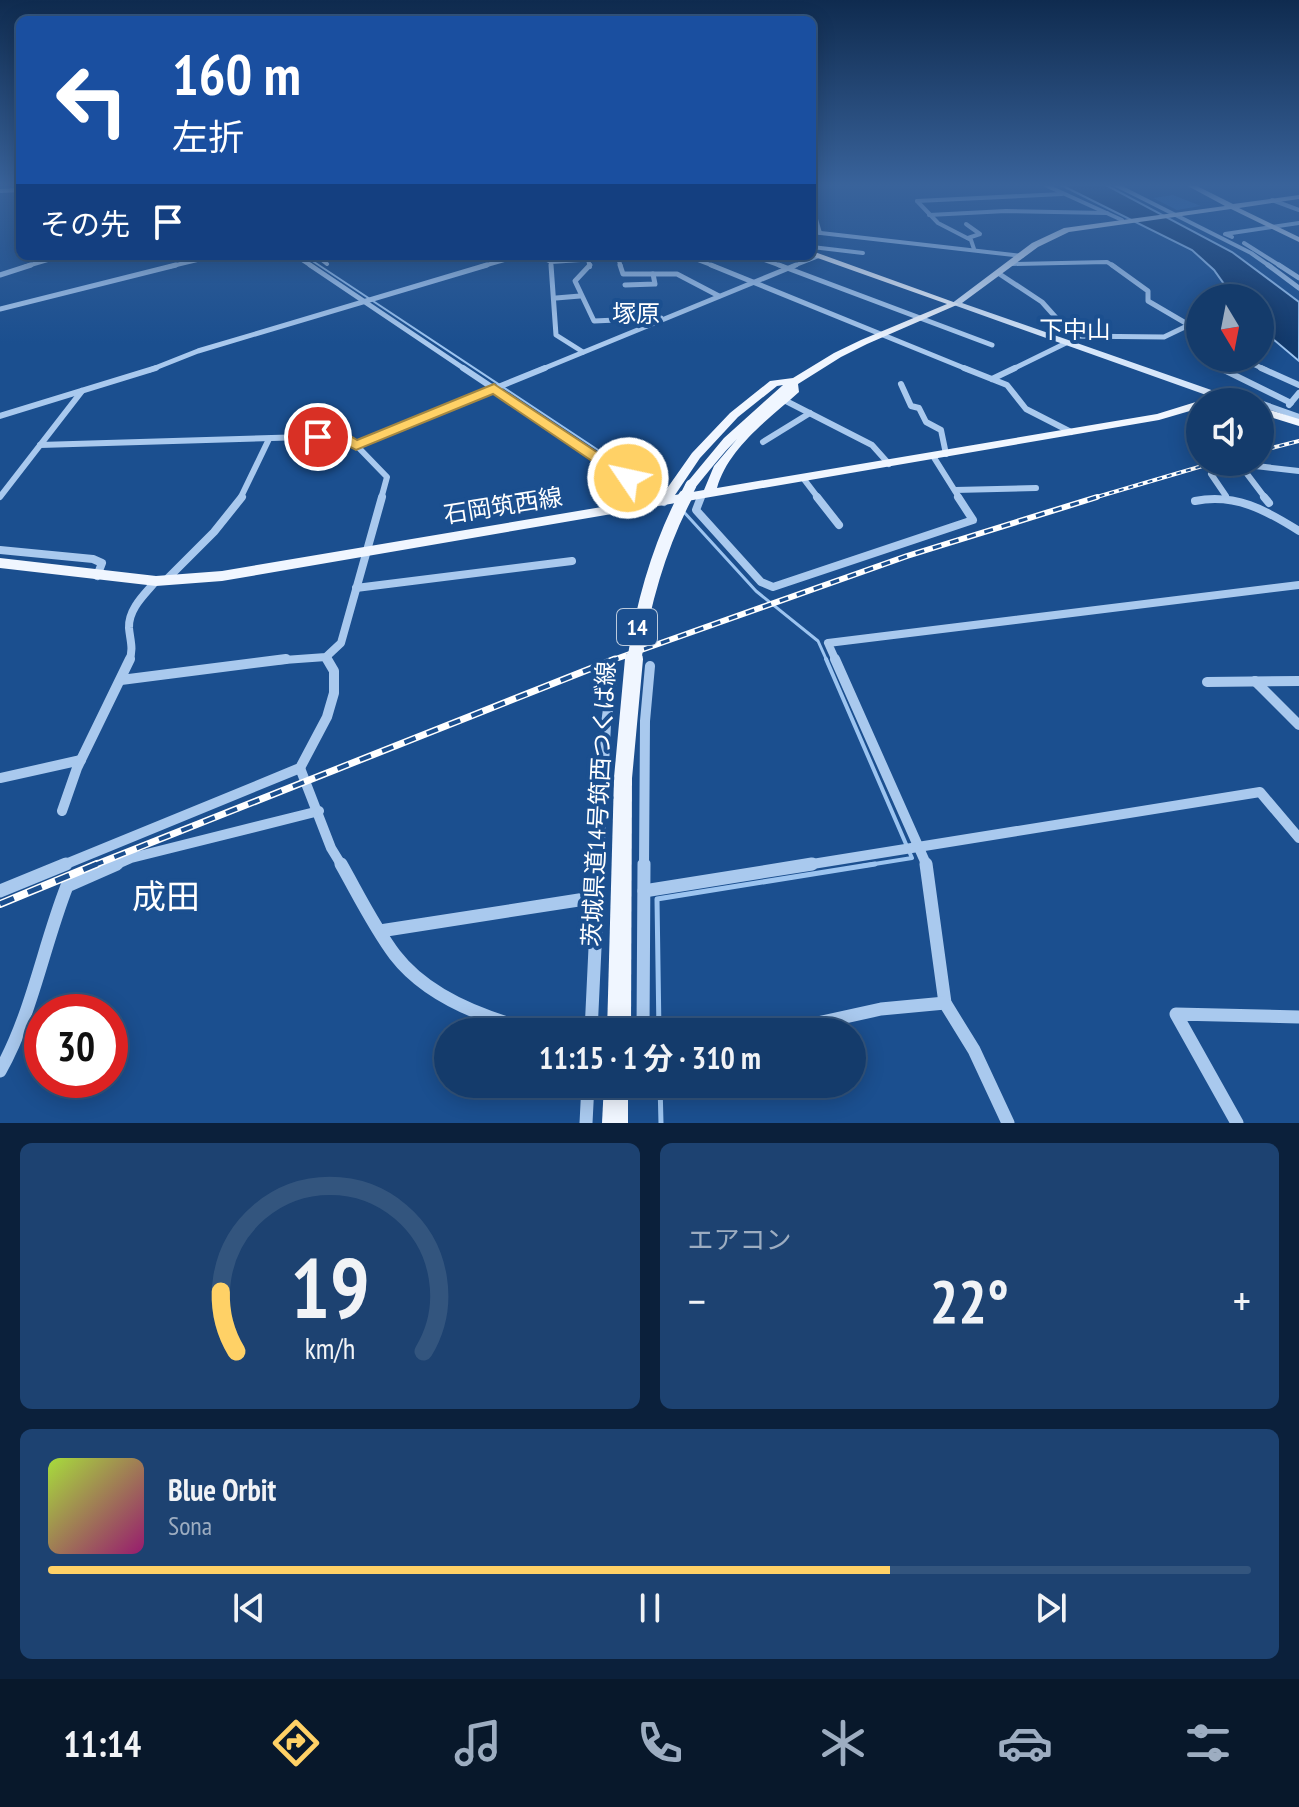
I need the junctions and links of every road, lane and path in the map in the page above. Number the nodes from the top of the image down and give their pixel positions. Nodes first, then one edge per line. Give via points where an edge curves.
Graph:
1 (862, 237) edge
2 (1050, 237) edge
3 (1218, 237) edge
4 (1232, 237) edge
5 (968, 238) edge
6 (816, 247) edge
7 (974, 249) junction
8 (863, 253) dead end
9 (816, 255) edge
10 (1022, 256) junction
11 (48, 260) edge
12 (198, 260) edge
13 (303, 260) edge
14 (322, 260) edge
15 (505, 260) edge
16 (547, 260) edge
17 (588, 260) joint
18 (619, 260) edge
19 (697, 260) edge
20 (764, 260) edge
21 (804, 260) edge
22 (551, 262) junction
23 (327, 264) dead end
24 (1011, 264) junction
25 (787, 268) junction
26 (998, 273) junction
27 (653, 274) junction
28 (1291, 274) edge
29 (0, 275) edge
30 (752, 283) junction
31 (625, 285) dead end
32 (1299, 288) edge
33 (580, 296) junction
34 (719, 296) junction
35 (556, 298) junction
36 (370, 301) junction
37 (955, 304) junction
38 (0, 309) edge
39 (666, 318) junction
40 (921, 319) junction
41 (883, 334) junction
42 (611, 341) junction
43 (1071, 341) junction
44 (992, 345) dead end
45 (623, 347) dead end
46 (583, 352) junction
47 (1228, 372) edge
48 (1271, 372) edge
49 (991, 379) junction
50 (792, 381) junction
51 (901, 384) dead end
52 (1299, 385) edge
53 (499, 386) junction
54 (83, 390) junction
55 (1186, 392) edge
56 (1299, 393) edge
57 (784, 400) junction
58 (1291, 403) junction
59 (1186, 408) edge
60 (1274, 408) edge
61 (1284, 412) junction
62 (810, 413) junction
63 (1274, 414) edge
64 (0, 416) edge
65 (1299, 420) edge
66 (1071, 432) junction
67 (269, 439) junction
68 (763, 442) dead end
69 (40, 445) junction
70 (356, 445) junction
71 (940, 455) junction
72 (889, 464) junction
73 (1274, 466) edge
74 (1299, 471) edge
75 (1212, 476) edge
76 (1249, 476) edge
77 (803, 478) junction
78 (1036, 488) dead end
79 (955, 490) junction
80 (701, 491) junction
81 (1226, 496) junction
82 (0, 497) edge
83 (1195, 501) dead end
84 (664, 502) junction
85 (1269, 503) dead end
86 (839, 525) dead end
87 (1299, 531) edge
88 (0, 550) edge
89 (365, 551) junction
90 (572, 561) dead end
91 (0, 563) edge
92 (97, 576) junction
93 (160, 581) junction
94 (1299, 585) edge
95 (356, 588) junction
96 (326, 657) junction
97 (650, 666) dead end
98 (612, 679) dead end
99 (121, 680) junction
100 (1255, 681) junction
101 (1299, 681) edge
102 (1207, 682) dead end
103 (1299, 725) edge
104 (81, 760) junction
105 (300, 768) junction
106 (0, 778) edge
107 (62, 811) dead end
108 (319, 811) junction
109 (1299, 838) edge
110 (912, 847) junction
111 (0, 891) edge
112 (644, 891) junction
113 (598, 897) junction
114 (380, 931) junction
115 (945, 1003) junction
116 (1299, 1017) edge
117 (491, 1018) edge
118 (592, 1018) edge
119 (619, 1018) edge
120 (643, 1018) edge
121 (835, 1018) edge
122 (0, 1071) edge
123 (587, 1098) edge
124 (616, 1098) edge
125 (586, 1123) edge
126 (615, 1123) edge
127 (1008, 1123) edge
128 (1237, 1123) edge

1 - 7 street
2 - 10 street
3 - 28 street
4 - 28 street
5 - 7 street
6 - 8 street
7 - 10 street
9 - 37 main road
10 - 24 street
11 - 29 street
12 - 38 street
13 - 36 street
14 - 23 street
15 - 36 street
16 - 22 street
17 - 22 street
17 - 33 street via 591,267 576,277
18 - 27 street via 623,274
19 - 30 street
20 - 25 street
21 - 25 street
22 - 35 street
24 - 26 street
24 - 43 street via 1107,262 1148,291 1148,301 1189,325 1164,337
25 - 30 street
25 - 40 street
26 - 37 street
26 - 43 street via 1015,282
27 - 31 street via 655,284
27 - 34 street via 677,274
28 - 32 street
30 - 34 street
30 - 41 street
33 - 35 street
33 - 39 street via 597,322
34 - 39 street
35 - 46 street via 556,335
36 - 53 street
36 - 54 street
37 - 40 main road, 茨城県道14号筑西つくば線 / 14
37 - 43 street
39 - 42 street
40 - 41 main road, 茨城県道14号筑西つくば線 / 14
40 - 44 street
41 - 49 street
41 - 50 main road, 茨城県道14号筑西つくば線 / 14
42 - 45 street
42 - 46 street
43 - 49 street
43 - 55 street
46 - 53 street
47 - 58 street
48 - 52 street
49 - 66 street via 1007,385 1015,403
50 - 57 main road via 795,390
50 - 80 main road, 茨城県道14号筑西つくば線 / 14 via 740,425
50 - 84 main road via 774,383 734,415
51 - 71 street via 911,406 941,430
53 - 70 street
53 - 84 street
54 - 64 street
54 - 69 street
56 - 58 street
57 - 62 street
57 - 80 main road
58 - 61 street
59 - 66 main road, 石岡筑西線
60 - 61 street
61 - 65 street
62 - 68 street
62 - 72 street via 872,445
63 - 65 main road
66 - 71 main road, 石岡筑西線
67 - 69 street
67 - 70 street via 342,436
67 - 93 street via 257,472 224,525
69 - 82 street
70 - 89 street via 387,477
71 - 72 main road, 石岡筑西線
71 - 79 street
72 - 77 main road, 石岡筑西線
73 - 74 street
75 - 81 street
76 - 85 street
77 - 80 main road, 石岡筑西線
77 - 86 street
78 - 79 street
79 - 80 street via 973,520 773,587 761,582 696,510
80 - 84 main road, 石岡筑西線
80 - 119 main road, 茨城県道14号筑西つくば線 / 14, bridge via 661,547 638,626 623,778
81 - 83 street
81 - 87 street
84 - 89 main road, 石岡筑西線
88 - 92 street via 93,559 102,563
89 - 93 main road, 石岡筑西線
89 - 95 street
90 - 95 street
91 - 92 main road, 石岡筑西線
92 - 93 main road, 石岡筑西線
93 - 99 street via 132,611 134,648
94 - 110 street via 828,643
95 - 96 street via 341,643
96 - 99 street
96 - 105 street via 334,671 334,693
97 - 112 street
98 - 113 street
99 - 104 street
100 - 101 street
100 - 102 street
100 - 103 street
104 - 106 street
104 - 107 street
105 - 108 street
105 - 111 street
108 - 114 street via 331,848
108 - 122 street via 131,858 67,886 15,1044
109 - 110 street via 1260,792
110 - 112 street
110 - 115 street via 931,889
112 - 120 street
113 - 114 street
113 - 118 street
114 - 117 street via 415,975
115 - 121 street via 909,1003
115 - 127 street
116 - 128 street via 1176,1014
123 - 125 street
124 - 126 main road

